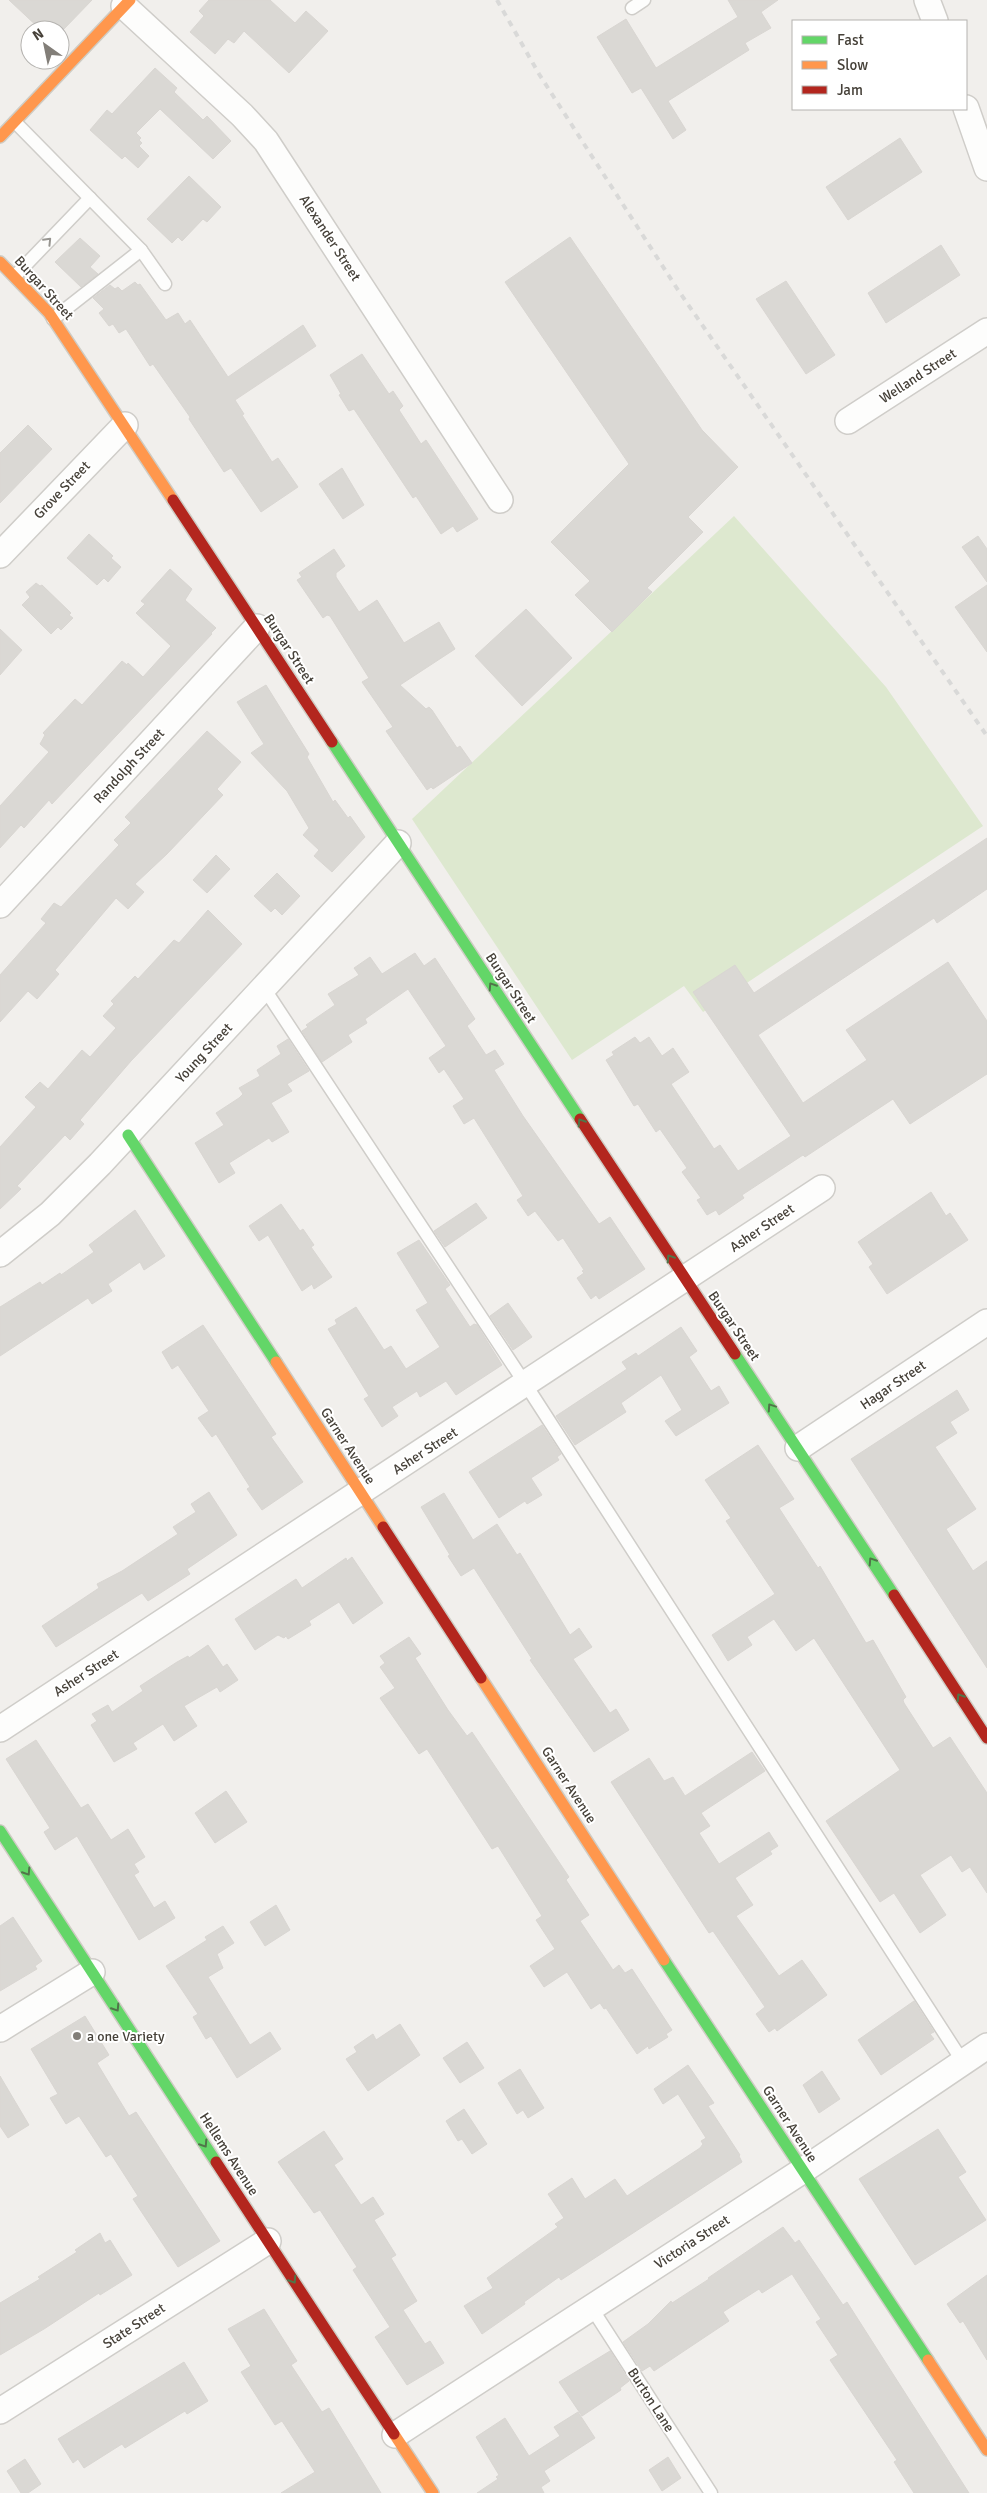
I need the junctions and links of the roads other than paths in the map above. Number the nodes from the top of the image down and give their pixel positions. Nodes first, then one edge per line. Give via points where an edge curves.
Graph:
1 (644, 0) edge
2 (927, 0) edge
3 (127, 3) edge
4 (632, 8) dead end
5 (935, 20) edge
6 (967, 110) edge
7 (15, 122) junction
8 (0, 137) edge
9 (987, 168) edge
10 (90, 198) junction
11 (141, 250) junction
12 (0, 262) edge
13 (15, 276) junction
14 (165, 284) dead end
15 (54, 319) junction
16 (987, 331) edge
17 (848, 421) dead end
18 (124, 425) junction
19 (500, 500) dead end
20 (0, 555) edge
21 (257, 627) junction
22 (398, 843) junction
23 (0, 905) edge
24 (264, 988) junction
25 (128, 1134) junction
26 (822, 1188) dead end
27 (0, 1254) edge
28 (685, 1280) junction
29 (987, 1322) edge
30 (526, 1385) junction
31 (798, 1448) junction
32 (361, 1493) junction
33 (0, 1729) edge
34 (987, 1738) edge
35 (0, 1831) edge
36 (92, 1972) junction
37 (0, 2029) edge
38 (987, 2046) edge
39 (963, 2062) junction
40 (802, 2171) junction
41 (268, 2241) junction
42 (591, 2307) junction
43 (0, 2412) edge
44 (395, 2435) junction
45 (987, 2450) edge
46 (433, 2493) edge
47 (711, 2493) edge

1 - 4 lane
2 - 5 street
3 - 7 street
3 - 19 street, Alexander Street via 266,141
6 - 9 street
7 - 8 street
7 - 10 lane
10 - 11 lane
13 -> 10 lane
11 - 14 lane
11 - 15 lane
12 - 13 street, Burgar Street
13 - 15 street, Burgar Street
15 - 18 street, Burgar Street
16 - 17 street, Welland Street
18 - 20 street, Grove Street
18 - 21 street, Burgar Street
21 - 22 street, Burgar Street
21 - 23 street, Randolph Street
22 - 24 street, Young Street
28 -> 22 street, Burgar Street
24 - 25 street, Young Street
24 - 30 lane
25 - 27 street, Young Street via 50,1214
25 - 32 street, Garner Avenue
26 - 28 street, Asher Street
28 - 30 street, Asher Street
31 -> 28 street, Burgar Street
29 - 31 street, Hagar Street
30 - 32 street, Asher Street
30 - 39 lane
34 -> 31 street, Burgar Street
32 - 33 street, Asher Street
32 - 40 street, Garner Avenue
35 -> 36 street, Hellems Avenue
36 - 37 street
36 -> 41 street, Hellems Avenue
38 - 39 street, Victoria Street
39 - 40 street, Victoria Street
40 - 42 street, Victoria Street
40 - 45 street, Garner Avenue
41 - 43 street, State Street
41 -> 44 street, Hellems Avenue
42 - 44 street, Victoria Street
42 - 47 lane, Burton Lane
44 - 46 street, Hellems Avenue

